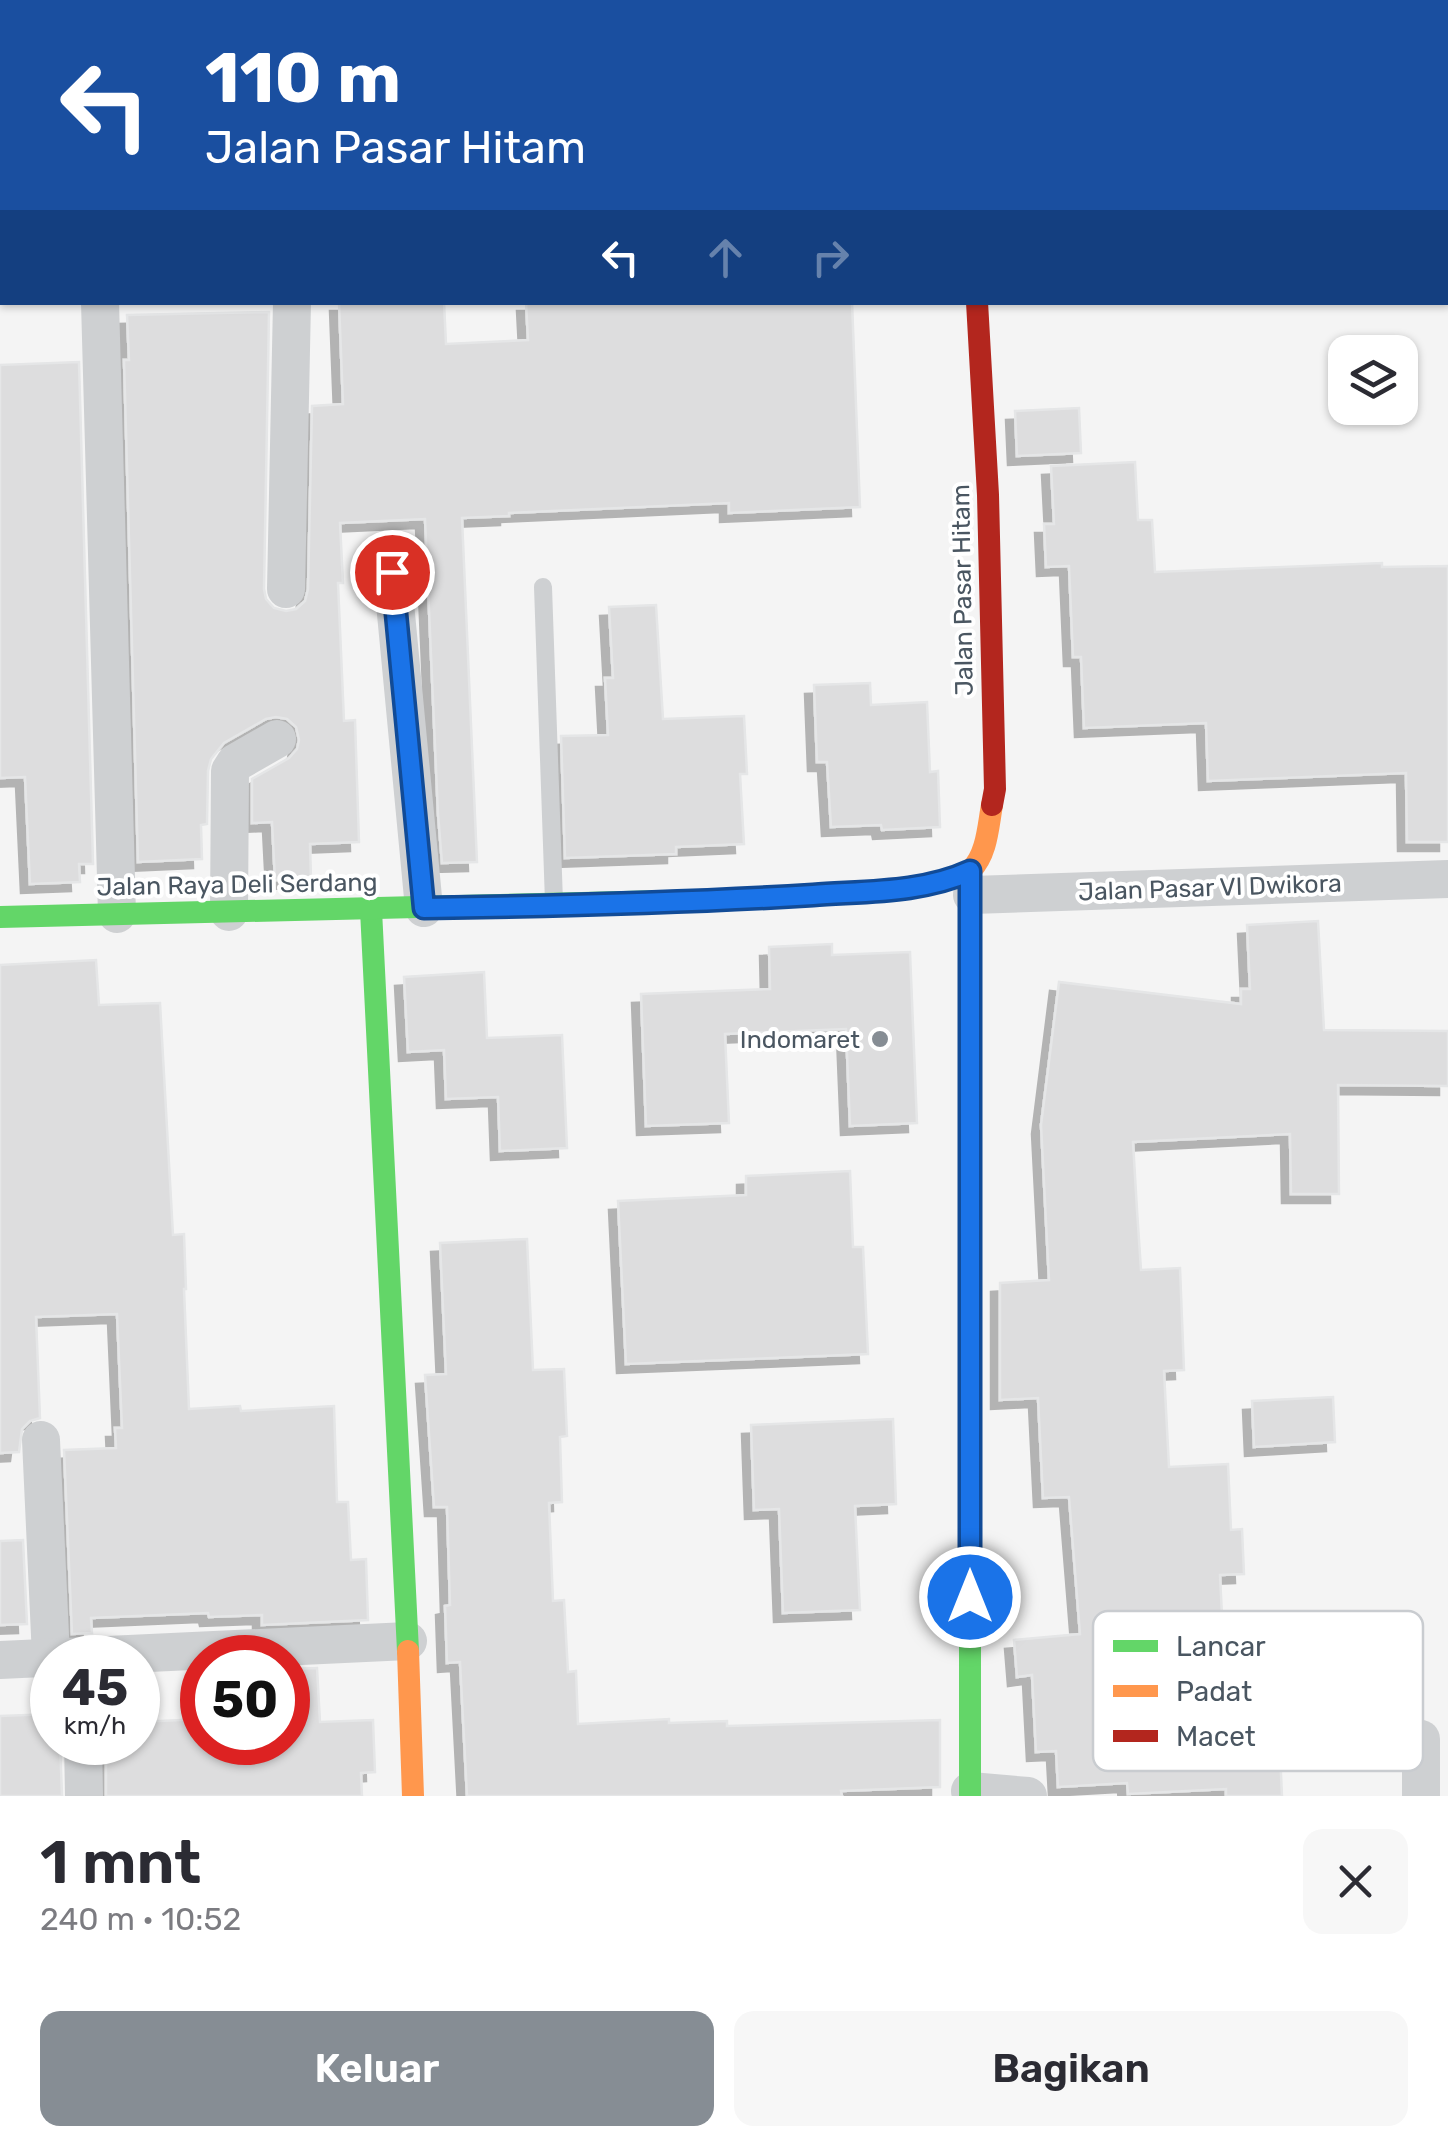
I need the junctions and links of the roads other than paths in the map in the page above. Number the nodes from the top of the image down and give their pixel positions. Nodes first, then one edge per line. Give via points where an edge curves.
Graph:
1 (100, 305) edge
2 (292, 305) edge
3 (977, 305) edge
4 (392, 572) dead end
5 (543, 587) dead end
6 (286, 589) dead end
7 (277, 739) dead end
8 (1448, 880) edge
9 (971, 883) junction
10 (554, 905) junction
11 (424, 908) junction
12 (371, 910) junction
13 (229, 912) junction
14 (117, 914) junction
15 (0, 917) edge
16 (42, 1440) dead end
17 (67, 1635) edge
18 (408, 1641) junction
19 (160, 1652) edge
20 (30, 1658) edge
21 (0, 1660) edge
22 (83, 1765) edge
23 (1421, 1771) edge
24 (970, 1794) edge
25 (84, 1796) edge
26 (413, 1796) edge
27 (1028, 1796) edge
28 (1421, 1796) edge

1 - 14 street
2 - 6 street
3 - 9 main road, Jalan Pasar Hitam via 994,789
4 - 11 street
5 - 10 lane
7 - 13 street via 230,771
8 - 9 street, Jalan Pasar VI Dwikora
9 - 10 main road, Jalan Raya Deli Serdang
9 - 24 main road, Jalan Pasar Hitam
10 - 11 main road, Jalan Raya Deli Serdang
11 - 12 main road, Jalan Raya Deli Serdang
12 - 13 main road, Jalan Raya Deli Serdang
12 - 18 main road
13 - 14 main road, Jalan Raya Deli Serdang
14 - 15 main road, Jalan Raya Deli Serdang
16 - 17 street
18 - 19 street
18 - 26 main road
20 - 21 street
22 - 25 street
23 - 28 street
24 - 27 street

